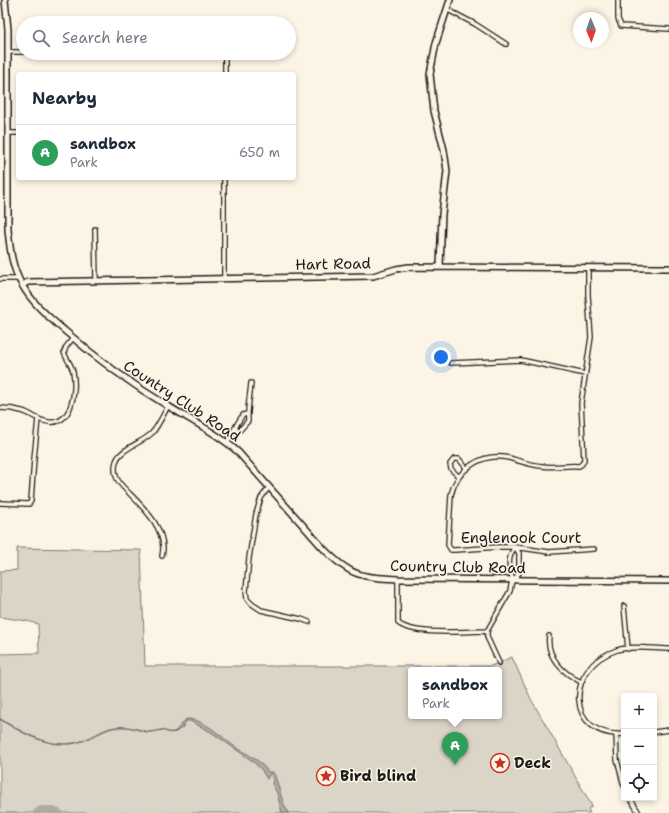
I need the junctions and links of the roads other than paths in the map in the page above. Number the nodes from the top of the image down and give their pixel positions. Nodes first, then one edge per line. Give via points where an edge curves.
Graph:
1 (5, 0) edge
2 (450, 0) edge
3 (618, 0) edge
4 (448, 10) junction
5 (669, 29) edge
6 (506, 44) dead end
7 (9, 52) junction
8 (16, 52) edge
9 (225, 60) edge
10 (225, 72) edge
11 (8, 133) junction
12 (16, 133) edge
13 (224, 180) edge
14 (95, 229) dead end
15 (440, 267) junction
16 (588, 268) junction
17 (669, 268) edge
18 (224, 278) junction
19 (0, 279) edge
20 (19, 279) junction
21 (96, 280) junction
22 (22, 285) junction
23 (73, 338) junction
24 (451, 363) dead end
25 (585, 374) junction
26 (251, 383) dead end
27 (168, 406) junction
28 (0, 408) edge
29 (247, 414) junction
30 (38, 419) junction
31 (235, 430) junction
32 (228, 442) junction
33 (467, 469) junction
34 (459, 477) junction
35 (269, 487) junction
36 (0, 503) edge
37 (514, 547) junction
38 (594, 549) dead end
39 (162, 556) dead end
40 (398, 579) junction
41 (513, 580) junction
42 (669, 581) edge
43 (624, 606) dead end
44 (309, 622) dead end
45 (487, 631) junction
46 (549, 636) dead end
47 (628, 648) junction
48 (669, 649) edge
49 (499, 663) dead end
50 (582, 682) junction
51 (669, 730) edge
52 (657, 732) edge
53 (616, 734) junction
54 (621, 734) edge
55 (621, 775) edge
56 (632, 801) edge
57 (639, 813) edge

1 - 7 main road, Country Club Road
2 - 4 main road
3 - 5 street via 618,19 621,26
4 - 6 street
4 - 15 main road via 436,43 430,74 434,111 447,171
7 - 8 street
7 - 11 main road, Country Club Road
9 - 10 street
11 - 12 street
11 - 20 main road, Country Club Road via 8,230 13,264
13 - 18 street
14 - 21 street
15 - 16 main road, Hart Road
15 - 18 main road, Hart Road via 409,267 373,276
16 - 17 main road, Hart Road
16 - 25 street via 591,337
18 - 21 main road, Hart Road
19 - 20 street
20 - 22 main road, Country Club Road
21 - 22 main road, Hart Road via 28,282
22 - 23 main road, Country Club Road via 39,309
23 - 27 main road, Country Club Road via 132,384
23 - 30 street via 64,352 74,373 71,408 60,420 48,422
24 - 25 street via 521,360
25 - 33 street via 581,403 584,446 582,464 550,467 496,457 481,460
26 - 29 street
27 - 32 main road, Country Club Road
27 - 39 street via 153,432 122,452 115,471 119,482 154,522 163,544
28 - 30 street via 22,411
29 - 31 street via 243,415
29 - 31 street via 248,421 240,430
30 - 36 street via 31,501 29,504
31 - 32 street
32 - 35 main road, Country Club Road
33 - 34 street
33 - 34 street via 459,459 454,459 450,464 451,469
34 - 37 street, Englenook Court via 451,495 449,548 463,550
35 - 40 main road, Country Club Road via 337,563 353,573
35 - 44 street via 261,498 256,514 250,551 247,599 261,610
37 - 38 street, Englenook Court via 549,552
37 - 41 street via 510,553 510,573
37 - 41 street via 519,553 519,573
40 - 41 main road, Country Club Road
40 - 45 street via 398,623 422,631
41 - 42 main road, Country Club Road
41 - 45 street via 510,591
43 - 47 street
45 - 49 street via 487,637
46 - 50 street via 549,647 557,664 566,673
47 - 48 street
47 - 50 street via 601,658 589,669
50 - 53 street via 579,687 579,699 586,719 597,729
51 - 52 street
53 - 54 street
53 - 55 street via 617,760
56 - 57 street

